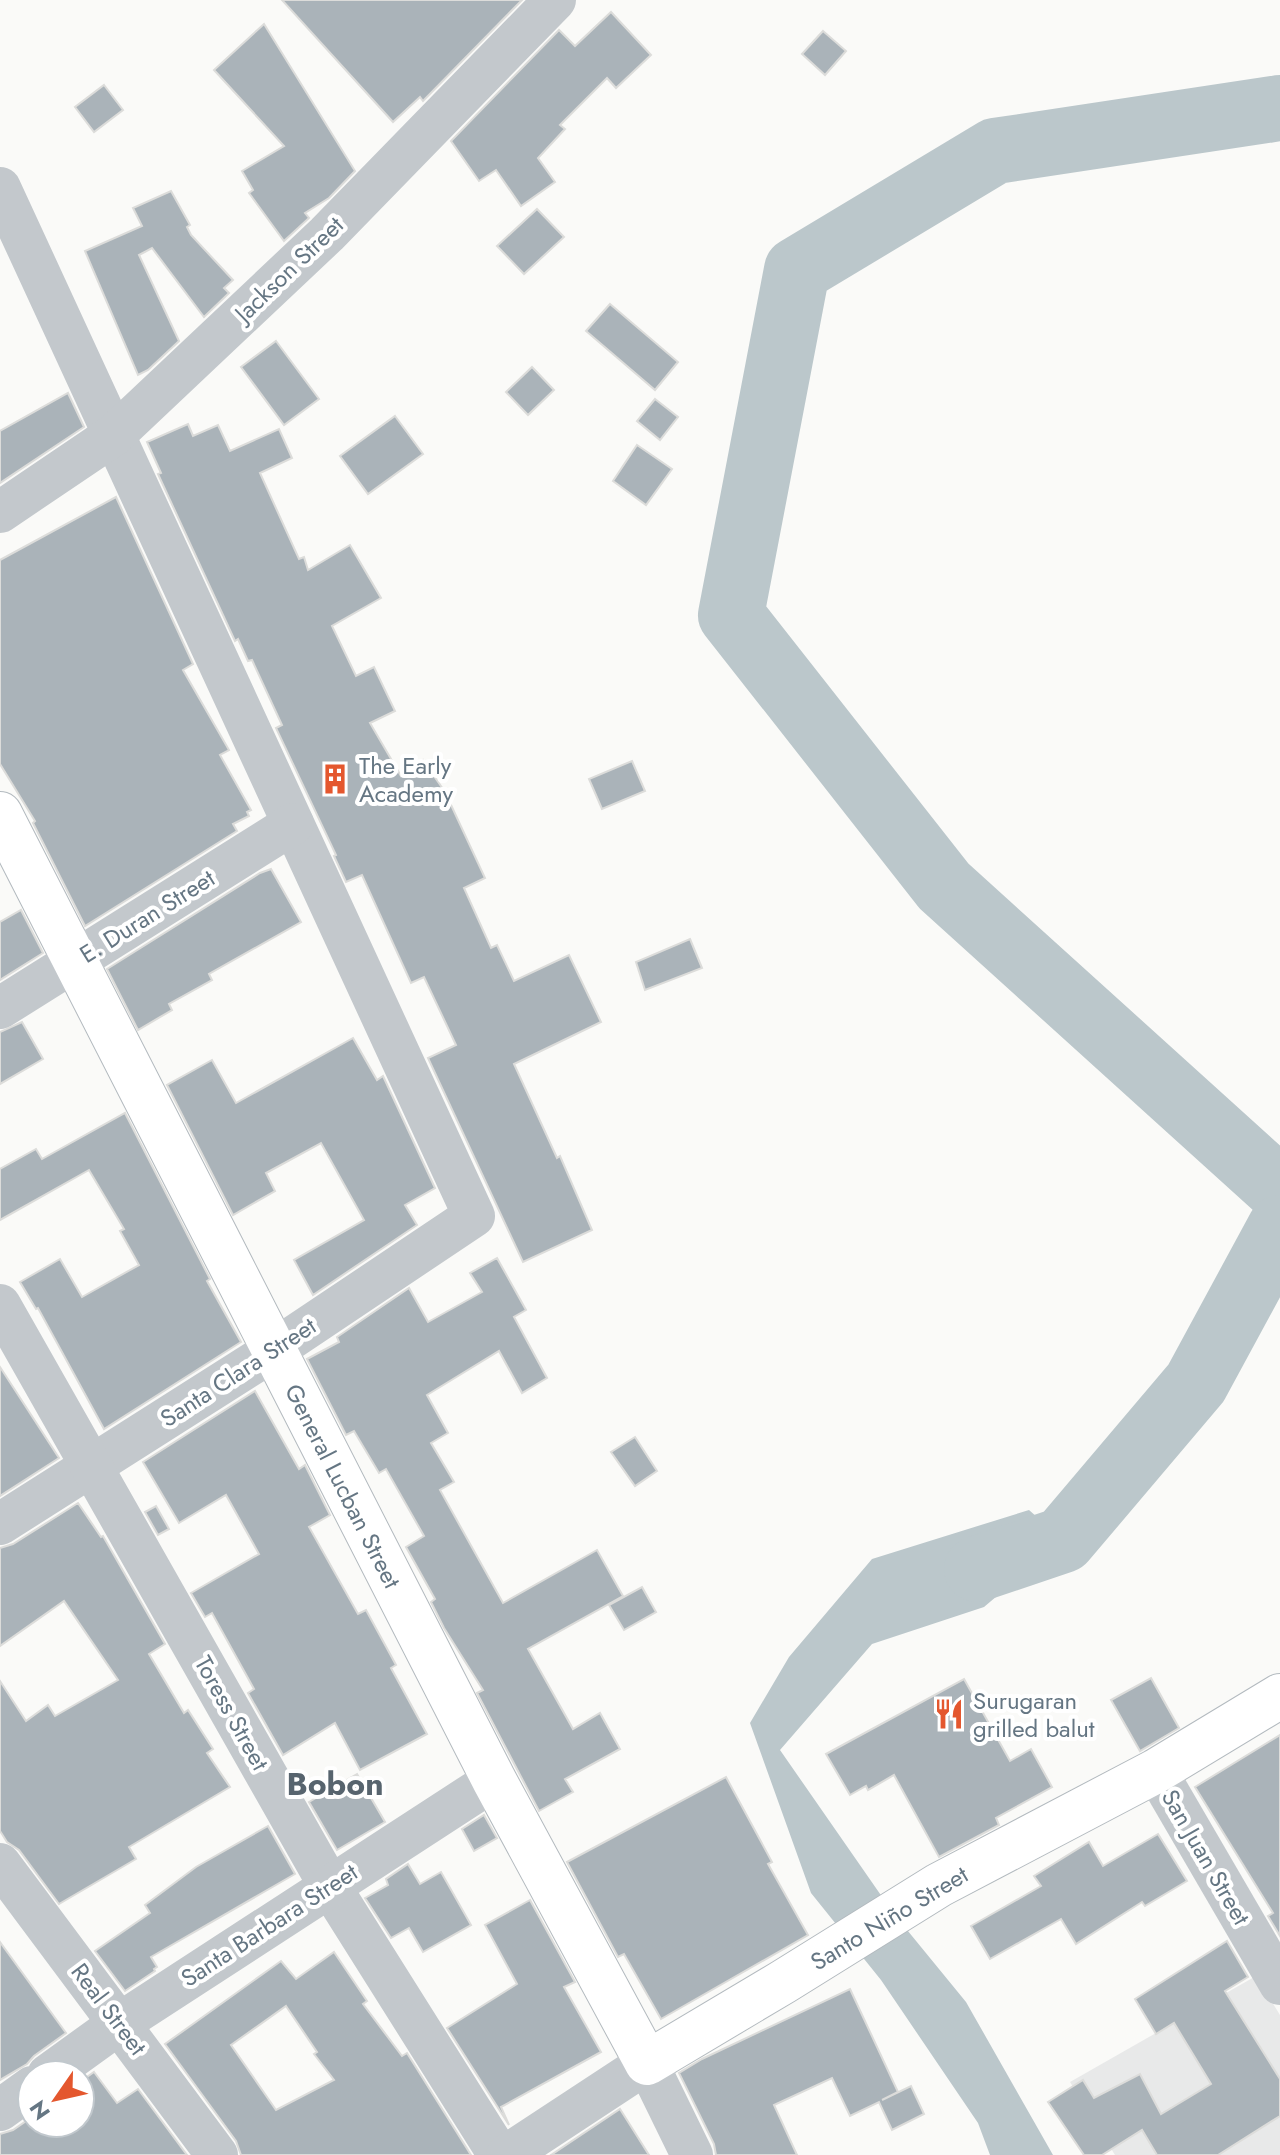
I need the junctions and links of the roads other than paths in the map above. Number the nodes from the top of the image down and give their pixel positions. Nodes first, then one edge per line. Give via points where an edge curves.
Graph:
1 (555, 0) edge
2 (0, 188) edge
3 (114, 435) junction
4 (0, 512) edge
5 (0, 814) edge
6 (293, 824) junction
7 (75, 961) junction
8 (0, 1008) edge
9 (0, 1305) edge
10 (274, 1350) junction
11 (92, 1465) junction
12 (0, 1524) edge
13 (1280, 1696) edge
14 (1156, 1771) junction
15 (494, 1780) junction
16 (0, 1864) edge
17 (329, 1885) junction
18 (1280, 1984) edge
19 (120, 2023) junction
20 (70, 2059) edge
21 (647, 2063) junction
22 (217, 2155) edge
23 (499, 2155) edge
24 (507, 2155) edge
25 (692, 2155) edge

1 - 3 street, Jackson Street via 327,234
2 - 3 street
3 - 4 street, Jackson Street
3 - 6 street
5 - 7 street, General Lucban Street
6 - 7 street, E. Duran Street
6 - 10 street, Santa Clara Street via 474,1216
7 - 8 street, E. Duran Street
7 - 10 street, General Lucban Street
9 - 11 street, Toress Street
10 - 11 street, Santa Clara Street
10 - 15 street, General Lucban Street
11 - 12 street, Santa Clara Street
11 - 17 street, Toress Street
13 - 14 street, Santo Niño Street
14 - 18 street, San Juan Street
14 - 21 street, Santo Niño Street via 939,1885
15 - 17 street, Santa Barbara Street
15 - 21 street, General Lucban Street
16 - 19 street, Real Street
17 - 19 street, Santa Barbara Street
17 - 23 street, Toress Street
19 - 20 street, Santa Barbara Street
19 - 22 street, Real Street
21 - 24 street, Santo Niño Street
21 - 25 street, General Lucban Street

